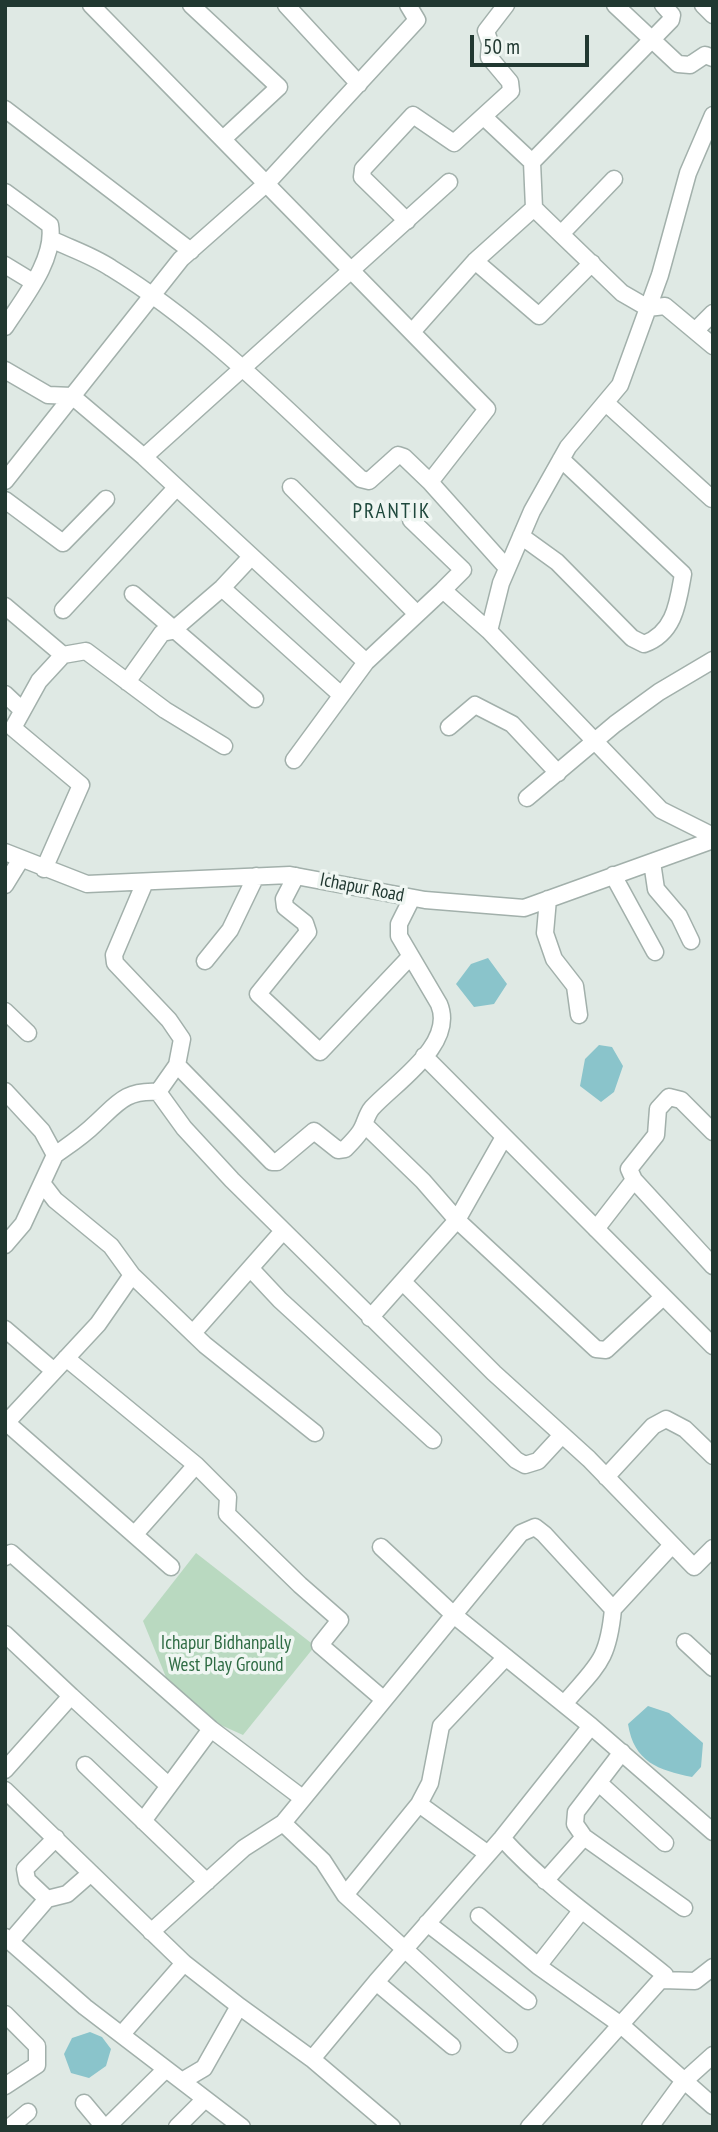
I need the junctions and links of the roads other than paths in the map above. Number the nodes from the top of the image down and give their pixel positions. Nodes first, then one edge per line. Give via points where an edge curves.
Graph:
1 (91, 5) edge
2 (191, 5) edge
3 (286, 5) edge
4 (506, 5) edge
5 (615, 5) edge
6 (663, 5) edge
7 (703, 5) edge
8 (411, 6) edge
9 (713, 15) edge
10 (652, 41) junction
11 (713, 58) edge
12 (359, 84) junction
13 (5, 109) edge
14 (713, 115) edge
15 (484, 117) junction
16 (223, 139) junction
17 (532, 162) junction
18 (614, 179) dead end
19 (449, 182) dead end
20 (267, 183) junction
21 (5, 192) edge
22 (534, 208) junction
23 (407, 221) junction
24 (561, 234) junction
25 (53, 240) junction
26 (191, 251) junction
27 (475, 261) junction
28 (592, 264) junction
29 (5, 265) edge
30 (353, 271) junction
31 (33, 282) junction
32 (151, 294) junction
33 (648, 308) junction
34 (713, 313) edge
35 (5, 327) edge
36 (695, 331) junction
37 (412, 332) junction
38 (713, 346) edge
39 (244, 369) junction
40 (5, 370) edge
41 (72, 396) junction
42 (606, 403) junction
43 (144, 457) junction
44 (561, 459) junction
45 (5, 481) edge
46 (430, 482) junction
47 (291, 487) dead end
48 (176, 488) junction
49 (106, 499) dead end
50 (712, 499) edge
51 (5, 500) edge
52 (411, 520) dead end
53 (521, 536) junction
54 (250, 558) junction
55 (507, 568) junction
56 (222, 588) junction
57 (443, 590) junction
58 (132, 594) dead end
59 (5, 606) edge
60 (63, 610) dead end
61 (417, 614) junction
62 (173, 631) junction
63 (489, 631) junction
64 (63, 655) junction
65 (713, 660) edge
66 (366, 662) junction
67 (127, 682) junction
68 (5, 694) edge
69 (341, 694) junction
70 (255, 699) dead end
71 (22, 710) junction
72 (449, 727) dead end
73 (596, 742) junction
74 (224, 746) dead end
75 (294, 760) dead end
76 (558, 773) junction
77 (527, 798) dead end
78 (713, 838) edge
79 (5, 852) edge
80 (21, 859) junction
81 (652, 862) junction
82 (44, 869) junction
83 (613, 875) junction
84 (256, 876) junction
85 (296, 876) junction
86 (145, 882) junction
87 (5, 885) edge
88 (412, 898) junction
89 (548, 899) junction
90 (691, 941) dead end
91 (655, 952) dead end
92 (409, 958) junction
93 (205, 961) dead end
94 (5, 1011) edge
95 (579, 1016) dead end
96 (28, 1033) dead end
97 (424, 1056) junction
98 (177, 1065) junction
99 (5, 1091) edge
100 (158, 1092) junction
101 (363, 1124) junction
102 (713, 1132) edge
103 (504, 1137) junction
104 (55, 1155) junction
105 (634, 1180) junction
106 (42, 1183) junction
107 (457, 1220) junction
108 (596, 1229) junction
109 (283, 1231) junction
110 (5, 1245) edge
111 (713, 1266) edge
112 (251, 1269) junction
113 (132, 1275) junction
114 (403, 1283) junction
115 (663, 1297) junction
116 (370, 1318) junction
117 (5, 1329) edge
118 (193, 1333) junction
119 (713, 1346) edge
120 (66, 1358) junction
121 (54, 1371) junction
122 (6, 1424) edge
123 (315, 1433) dead end
124 (562, 1435) junction
125 (433, 1440) dead end
126 (713, 1456) edge
127 (196, 1465) junction
128 (607, 1477) junction
129 (135, 1535) junction
130 (672, 1545) junction
131 (381, 1547) dead end
132 (713, 1548) edge
133 (5, 1557) edge
134 (171, 1567) dead end
135 (613, 1609) junction
136 (455, 1616) junction
137 (5, 1634) edge
138 (685, 1642) dead end
139 (506, 1657) junction
140 (713, 1668) edge
141 (71, 1696) junction
142 (383, 1699) junction
143 (564, 1704) junction
144 (591, 1726) junction
145 (211, 1729) junction
146 (622, 1752) junction
147 (85, 1765) dead end
148 (5, 1770) edge
149 (598, 1783) junction
150 (169, 1786) junction
151 (5, 1790) edge
152 (301, 1797) junction
153 (419, 1804) junction
154 (143, 1821) junction
155 (283, 1823) junction
156 (713, 1832) edge
157 (584, 1837) junction
158 (56, 1838) junction
159 (502, 1838) junction
160 (665, 1843) dead end
161 (488, 1854) junction
162 (91, 1873) junction
163 (545, 1881) junction
164 (206, 1882) junction
165 (345, 1895) junction
166 (47, 1899) junction
167 (684, 1908) dead end
168 (581, 1911) junction
169 (479, 1916) dead end
170 (427, 1923) junction
171 (151, 1932) junction
172 (8, 1939) edge
173 (405, 1949) junction
174 (184, 1963) junction
175 (538, 1966) junction
176 (713, 1967) edge
177 (662, 1980) junction
178 (376, 1982) junction
179 (528, 2001) dead end
180 (239, 2006) junction
181 (5, 2014) edge
182 (621, 2025) junction
183 (122, 2034) junction
184 (509, 2044) dead end
185 (452, 2046) dead end
186 (713, 2055) edge
187 (312, 2059) junction
188 (166, 2069) junction
189 (182, 2081) junction
190 (683, 2082) junction
191 (5, 2086) edge
192 (205, 2099) junction
193 (84, 2104) dead end
194 (713, 2106) edge
195 (28, 2112) dead end
196 (10, 2127) edge
197 (105, 2127) edge
198 (177, 2127) edge
199 (242, 2127) edge
200 (392, 2127) edge
201 (529, 2127) edge
202 (650, 2127) edge

1 - 16 street
2 - 16 street via 279,87
3 - 12 street
4 - 15 street via 486,32 491,43 489,58 512,89
5 - 10 street
6 - 10 street via 672,18
7 - 9 street
8 - 12 street via 417,20
10 - 11 street via 681,64 690,65 705,55
10 - 17 street
12 - 20 street
13 - 26 street
14 - 33 street via 688,173
15 - 17 street
15 - 23 street via 454,143 413,115 363,169 362,177
16 - 20 street
17 - 22 street
18 - 24 street
19 - 23 street
20 - 26 street
20 - 30 street
21 - 25 street via 50,225
22 - 24 street
22 - 27 street
23 - 30 street
24 - 28 street
25 - 31 street
25 - 32 street via 109,266
26 - 32 street
27 - 28 street via 539,316
27 - 37 street
28 - 33 street via 622,293
29 - 31 street
30 - 37 street
30 - 39 street
31 - 35 street
32 - 39 street
32 - 41 street via 135,322
33 - 36 street via 665,306
33 - 42 street via 620,385
34 - 36 street
36 - 38 street
37 - 46 street via 487,409
39 - 43 street
39 - 46 street via 361,479 369,481 398,455
40 - 41 street via 48,395
41 - 43 street
41 - 45 street
42 - 44 street
42 - 50 street
43 - 48 street
44 - 53 street
44 - 53 street via 683,575 675,617 643,644 557,562
46 - 55 street
47 - 61 street
48 - 54 street
48 - 60 street
49 - 51 street via 63,543
52 - 57 street via 463,570
53 - 55 street
54 - 56 street
54 - 66 street
55 - 63 street
56 - 62 street
56 - 69 street
57 - 61 street
57 - 63 street
58 - 62 street
59 - 64 street
61 - 66 street
62 - 67 street via 162,633
62 - 70 street
63 - 73 street
64 - 67 street via 83,649
64 - 71 street via 39,681
65 - 73 street via 659,692
66 - 69 street
67 - 74 street
68 - 71 street
69 - 75 street
71 - 82 street via 14,729 81,785
72 - 76 street via 475,705 512,724
73 - 76 street
73 - 78 street via 661,810
76 - 77 street
78 - 81 street, Ichapur Road
79 - 80 street, Ichapur Road
80 - 82 street, Ichapur Road
80 - 87 street
81 - 83 street, Ichapur Road
81 - 90 street via 656,889 679,916
82 - 86 street, Ichapur Road via 87,884
83 - 89 street, Ichapur Road
83 - 91 street
84 - 85 street, Ichapur Road
84 - 86 street, Ichapur Road
84 - 93 street via 230,930
85 - 88 street, Ichapur Road
85 - 92 street via 284,899 285,907 305,923 308,932 258,994 320,1052
86 - 98 street via 114,960 180,1033 184,1044
88 - 89 street, Ichapur Road via 524,908
88 - 92 street via 398,929
89 - 95 street via 545,933 554,959 575,986
92 - 97 street via 444,1015 441,1033
94 - 96 street
97 - 101 street via 369,1111
97 - 103 street
98 - 100 street
98 - 101 street via 274,1163 314,1131 343,1150
99 - 104 street via 42,1131
100 - 104 street via 140,1091 120,1099
100 - 109 street via 184,1128
101 - 107 street
102 - 105 street via 681,1100 665,1099 658,1109 656,1135 628,1169
103 - 107 street
103 - 108 street
104 - 106 street
105 - 108 street
105 - 111 street
106 - 110 street via 23,1224
106 - 113 street via 55,1200 111,1246
107 - 114 street
107 - 115 street via 598,1350 606,1350
108 - 115 street
109 - 112 street
109 - 116 street
112 - 118 street
112 - 125 street
113 - 118 street
113 - 120 street via 98,1324
114 - 116 street
114 - 124 street
115 - 119 street
116 - 124 street via 516,1460 525,1465 538,1461
117 - 121 street
118 - 123 street
120 - 121 street
120 - 127 street
121 - 122 street
122 - 129 street
124 - 128 street
126 - 128 street via 685,1429 666,1419 653,1426
127 - 129 street
127 - 142 street via 228,1497 227,1514 300,1586 341,1619 320,1645
128 - 130 street
129 - 134 street
130 - 132 street via 694,1567
130 - 135 street
131 - 136 street
133 - 145 street via 10,1553
135 - 136 street via 535,1527 521,1533
135 - 143 street via 604,1657
136 - 139 street
136 - 142 street
137 - 141 street
138 - 140 street
139 - 143 street
139 - 153 street via 441,1726 430,1783
141 - 148 street
141 - 150 street
142 - 152 street
143 - 144 street
144 - 146 street
144 - 159 street
145 - 150 street
145 - 152 street
146 - 149 street
146 - 156 street
147 - 154 street
149 - 157 street via 574,1816
149 - 160 street
150 - 154 street
151 - 158 street
152 - 155 street
153 - 161 street
153 - 165 street
154 - 164 street
155 - 164 street via 244,1848
155 - 165 street via 323,1861
157 - 163 street
157 - 167 street
158 - 162 street
158 - 166 street via 25,1869 27,1880
159 - 161 street
159 - 163 street
161 - 170 street
162 - 166 street via 66,1894
162 - 171 street
163 - 168 street
164 - 171 street
165 - 173 street
166 - 172 street
168 - 175 street
168 - 177 street via 665,1975
169 - 175 street
170 - 173 street
170 - 179 street
171 - 174 street
172 - 183 street
173 - 178 street
173 - 184 street
174 - 180 street
174 - 183 street
175 - 182 street
176 - 177 street via 695,1981
177 - 182 street
178 - 185 street
178 - 187 street
180 - 187 street
180 - 189 street via 204,2068
181 - 191 street via 39,2053 37,2065
182 - 190 street
182 - 201 street
183 - 188 street
186 - 190 street
187 - 200 street
188 - 189 street
188 - 197 street
189 - 192 street
190 - 194 street
190 - 202 street
192 - 198 street
192 - 199 street
193 - 197 street
195 - 196 street

